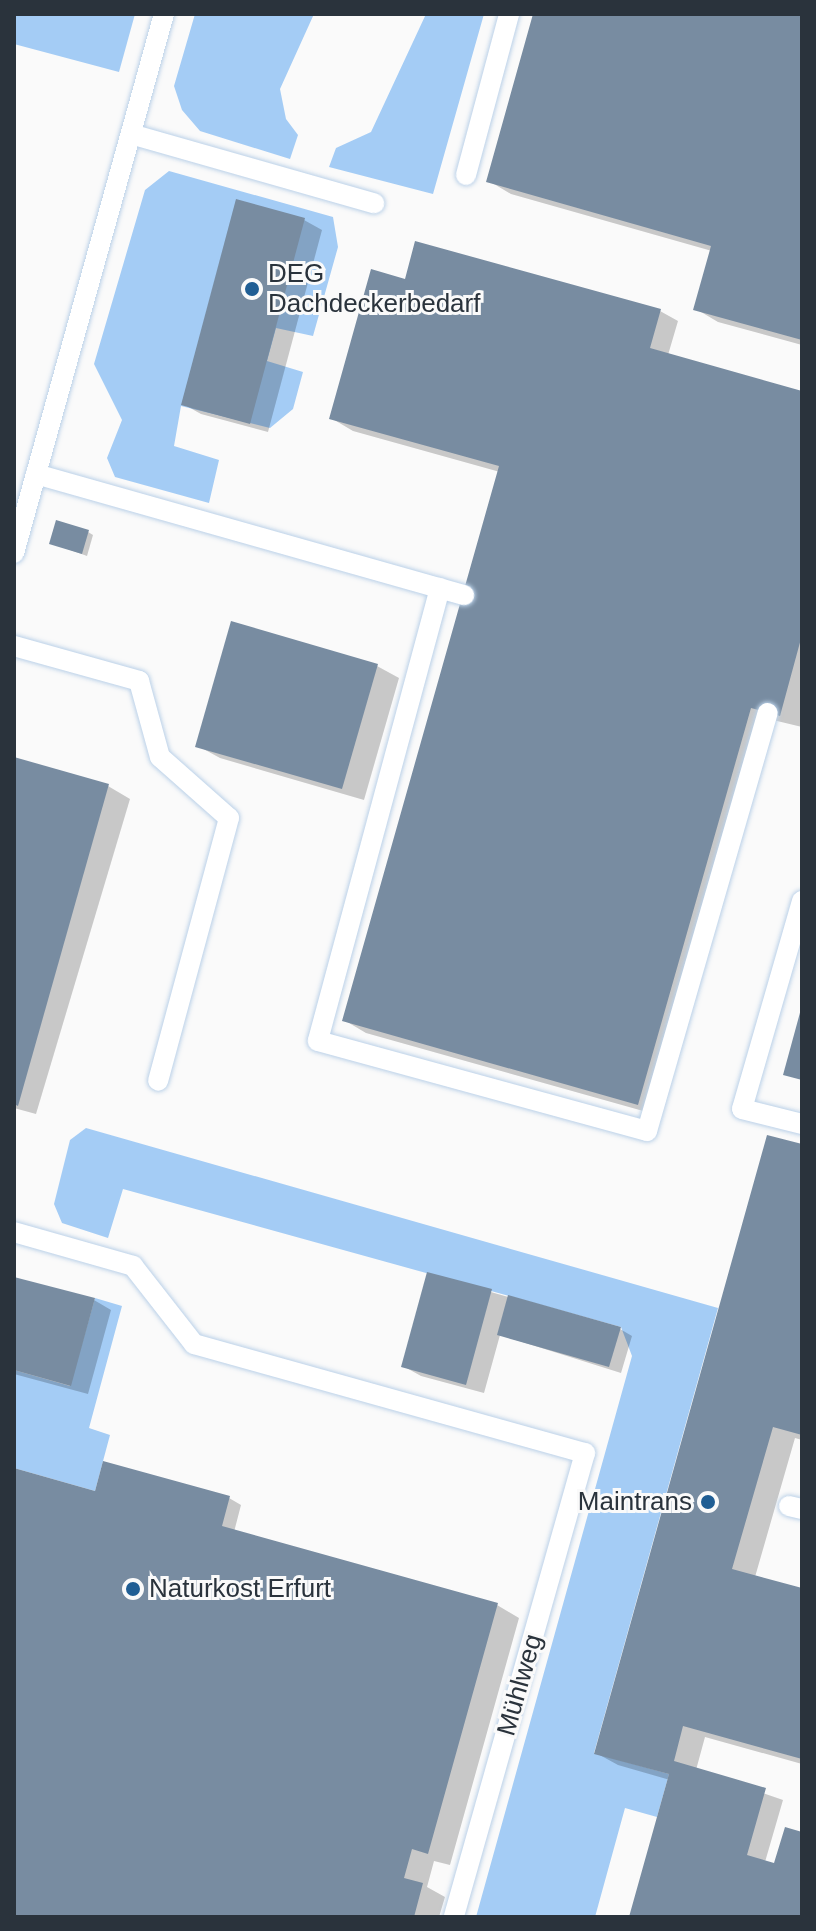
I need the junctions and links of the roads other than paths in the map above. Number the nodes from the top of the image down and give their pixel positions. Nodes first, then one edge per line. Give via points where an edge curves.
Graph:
1 (164, 14) edge
2 (509, 14) edge
3 (131, 134) junction
4 (466, 175) dead end
5 (374, 203) dead end
6 (36, 474) junction
7 (14, 553) edge
8 (440, 588) junction
9 (464, 595) dead end
10 (14, 646) edge
11 (768, 713) dead end
12 (802, 901) edge
13 (158, 1081) dead end
14 (802, 1124) edge
15 (14, 1232) edge
16 (454, 1917) edge

1 - 3 lane
2 - 4 lane
3 - 5 lane
3 - 6 lane
6 - 7 lane
6 - 8 lane
8 - 9 lane
8 - 11 lane via 318,1041 647,1131
10 - 13 lane via 139,681 160,757 229,818
12 - 14 lane via 742,1109
15 - 16 lane, Mühlweg via 133,1266 194,1344 585,1453

